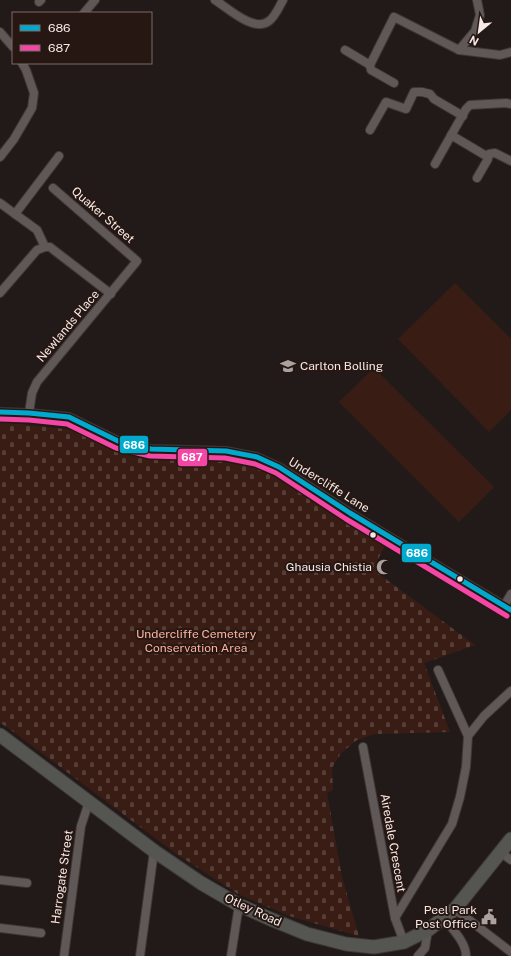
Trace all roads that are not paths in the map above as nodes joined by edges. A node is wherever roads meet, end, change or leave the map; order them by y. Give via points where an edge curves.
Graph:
1 (95, 0) edge
2 (215, 0) edge
3 (283, 0) edge
4 (477, 0) edge
5 (85, 12) edge
6 (0, 32) edge
7 (12, 46) edge
8 (345, 50) dead end
9 (458, 50) junction
10 (511, 52) edge
11 (23, 64) edge
12 (370, 65) junction
13 (394, 83) dead end
14 (511, 104) edge
15 (463, 116) junction
16 (370, 130) dead end
17 (451, 136) junction
18 (59, 156) dead end
19 (0, 157) edge
20 (488, 157) junction
21 (511, 161) edge
22 (435, 164) dead end
23 (478, 178) dead end
24 (53, 188) dead end
25 (0, 203) edge
26 (15, 214) junction
27 (45, 247) junction
28 (137, 260) joint
29 (0, 293) edge
30 (111, 294) junction
31 (0, 412) edge
32 (29, 413) junction
33 (511, 594) edge
34 (508, 608) edge
35 (438, 670) dead end
36 (511, 691) edge
37 (0, 735) edge
38 (468, 736) junction
39 (363, 747) dead end
40 (88, 802) junction
41 (511, 839) edge
42 (154, 851) junction
43 (500, 852) junction
44 (511, 860) edge
45 (0, 880) edge
46 (27, 883) dead end
47 (239, 905) junction
48 (455, 909) junction
49 (395, 918) junction
50 (444, 918) junction
51 (0, 928) edge
52 (428, 930) junction
53 (41, 933) dead end
54 (404, 942) junction
55 (511, 952) edge
56 (64, 956) edge
57 (140, 956) edge
58 (231, 956) edge
59 (418, 956) edge
60 (466, 956) edge

1 - 5 street
2 - 3 street via 238,16 258,24 270,21
4 - 9 street via 480,15 475,31
6 - 7 street
8 - 12 street
9 - 10 street via 500,55
9 - 12 street via 394,17
11 - 19 street via 34,93 32,108
12 - 13 street via 371,70
14 - 15 street via 470,105
15 - 16 street via 426,92 418,91 412,95 406,109 386,102
15 - 17 street
17 - 20 street
17 - 22 street
18 - 26 street
20 - 21 street via 495,153
20 - 23 street
24 - 28 street, Quaker Street
25 - 26 street
26 - 27 street via 37,230
27 - 29 street via 37,250
27 - 30 street via 50,247
28 - 30 street, Newlands Place
30 - 32 street, Newlands Place via 37,382 32,393
31 - 32 street, Undercliffe Lane
32 - 34 street, Undercliffe Lane via 69,417 118,441 151,449 226,451 257,457 279,467
33 - 34 street
35 - 38 street
36 - 38 street via 484,716
37 - 40 main road, Otley Road
38 - 49 street via 466,767 452,824
39 - 49 street, Airedale Crescent
40 - 42 main road, Otley Road
40 - 56 street, Harrogate Street via 81,826
41 - 43 main road, Otley Road
42 - 47 main road, Otley Road
42 - 57 street
43 - 44 street
43 - 48 main road, Otley Road
45 - 46 street
47 - 54 main road, Otley Road via 307,934 346,944 374,947
47 - 58 street
48 - 50 main road, Otley Road
48 - 55 street
49 - 54 street, Airedale Crescent
50 - 52 main road, Otley Road
50 - 60 street via 458,936 466,950
51 - 53 street
52 - 54 main road, Otley Road
52 - 59 street via 425,948

